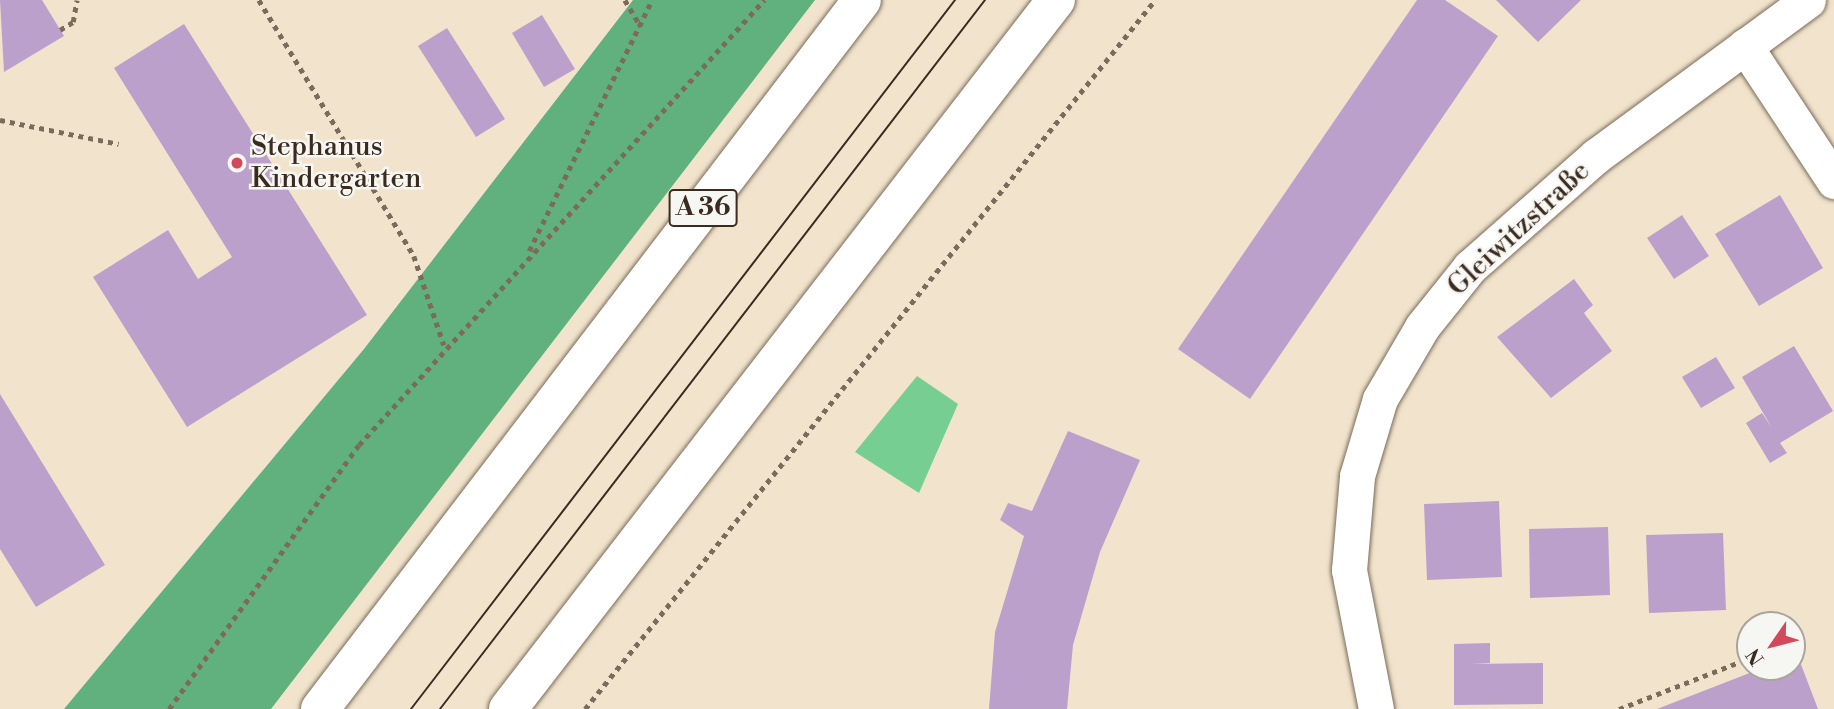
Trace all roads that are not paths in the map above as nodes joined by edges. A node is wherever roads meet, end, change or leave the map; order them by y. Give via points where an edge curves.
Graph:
1 (862, 0) edge
2 (1056, 0) edge
3 (1808, 0) edge
4 (1745, 46) junction
5 (1834, 181) edge
6 (320, 709) edge
7 (508, 709) edge
8 (1376, 709) edge

1 - 6 highway, A 36
2 - 7 highway
3 - 4 street, Gleiwitzstraße
4 - 5 street
4 - 8 street, Gleiwitzstraße via 1596,156 1470,267 1422,327 1380,399 1357,476 1349,570

